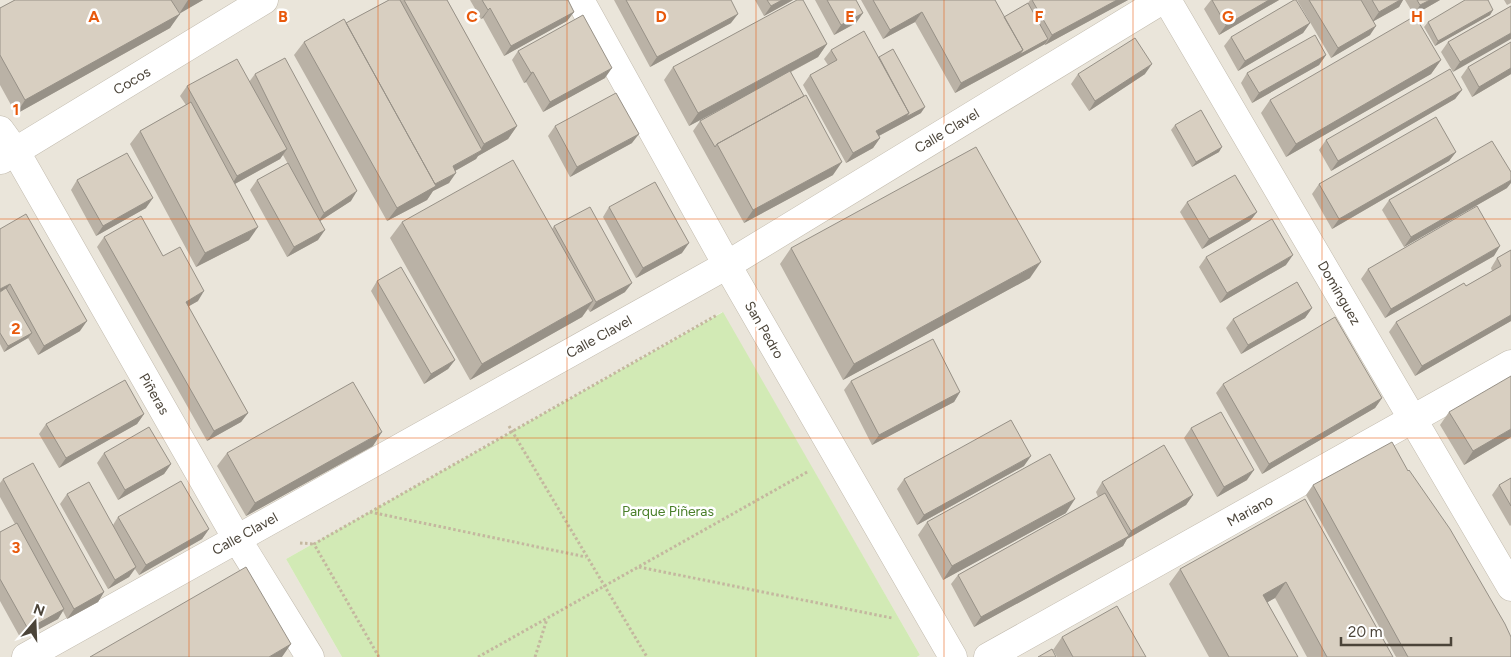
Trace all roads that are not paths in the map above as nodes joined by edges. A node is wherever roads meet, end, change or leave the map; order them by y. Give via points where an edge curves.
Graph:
1 (264, 0) edge
2 (580, 0) edge
3 (1162, 0) edge
4 (1167, 0) edge
5 (0, 130) edge
6 (8, 156) edge
7 (726, 265) junction
8 (1511, 364) edge
9 (1413, 419) junction
10 (237, 539) junction
11 (1511, 587) edge
12 (26, 657) edge
13 (310, 657) edge
14 (953, 657) edge
15 (988, 657) edge

1 - 6 street, Cocos
2 - 7 street, San Pedro
3 - 7 street, Calle Clavel
4 - 9 street, Domínguez
5 - 6 street, Piñeras
6 - 10 street, Piñeras
7 - 10 street, Calle Clavel
7 - 14 street, San Pedro
8 - 9 street, Mariano
9 - 11 street, Domínguez
9 - 15 street, Mariano
10 - 12 street, Calle Clavel
10 - 13 street, Piñeras

